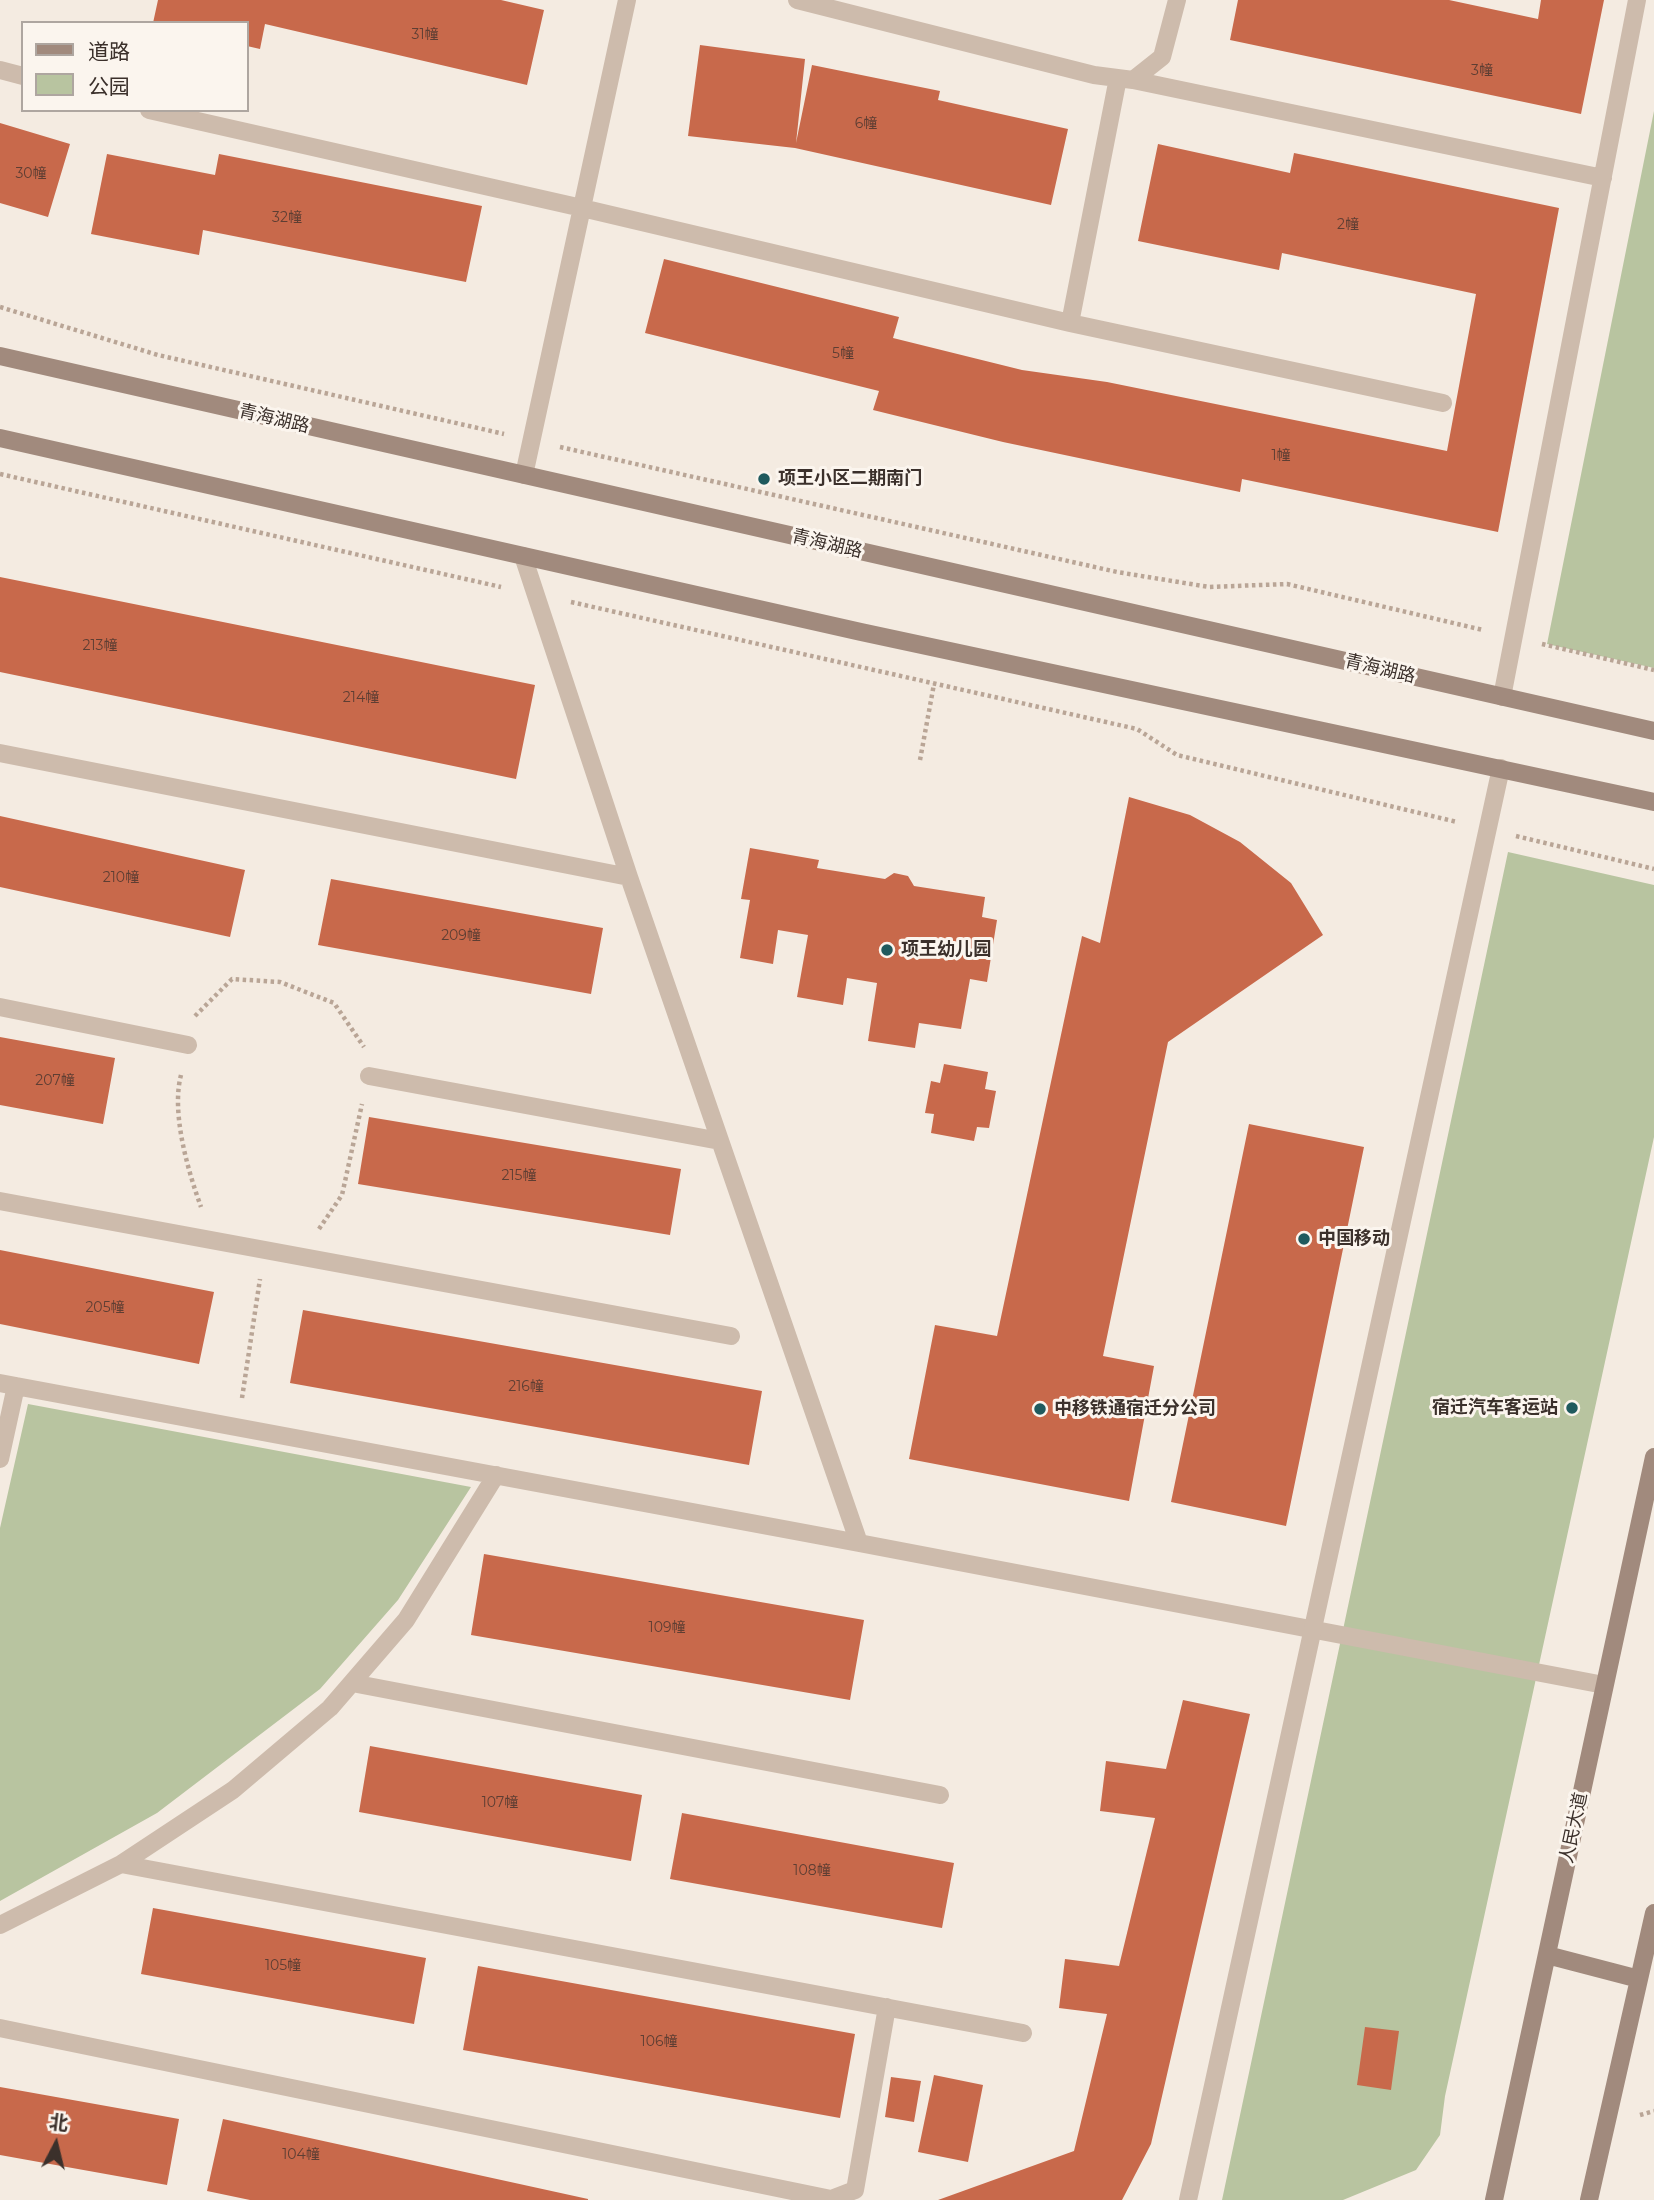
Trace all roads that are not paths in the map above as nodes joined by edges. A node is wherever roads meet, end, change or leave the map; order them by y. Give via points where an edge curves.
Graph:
1 (627, 0) edge
2 (797, 0) edge
3 (1177, 0) edge
4 (1637, 0) edge
5 (0, 70) edge
6 (21, 75) edge
7 (1125, 79) junction
8 (158, 112) edge
9 (1603, 178) junction
10 (582, 208) junction
11 (1070, 323) junction
12 (0, 356) edge
13 (1443, 403) dead end
14 (0, 438) edge
15 (524, 475) junction
16 (523, 556) junction
17 (1502, 697) junction
18 (1654, 732) edge
19 (0, 753) edge
20 (1501, 768) junction
21 (1654, 802) edge
22 (629, 877) junction
23 (0, 1007) edge
24 (188, 1045) road end
25 (369, 1076) road end
26 (720, 1141) junction
27 (0, 1201) edge
28 (731, 1336) dead end
29 (8, 1384) edge
30 (1654, 1457) edge
31 (0, 1459) edge
32 (496, 1475) junction
33 (859, 1543) junction
34 (1312, 1629) junction
35 (352, 1683) junction
36 (1604, 1685) junction
37 (940, 1795) dead end
38 (121, 1864) junction
39 (1654, 1913) edge
40 (0, 1925) edge
41 (1547, 1955) junction
42 (1639, 1979) junction
43 (887, 2007) junction
44 (0, 2028) edge
45 (1023, 2033) dead end
46 (830, 2200) edge
47 (1188, 2200) edge
48 (1494, 2200) edge
49 (1589, 2200) edge

1 - 10 street
2 - 7 street
3 - 7 street via 1162,57
4 - 9 street
5 - 6 street
7 - 9 street
7 - 11 street
8 - 10 street
9 - 17 street
10 - 11 street
10 - 15 street
11 - 13 street
12 - 15 main road, 青海湖路
14 - 16 main road
15 - 17 main road, 青海湖路
16 - 20 main road
16 - 22 street
17 - 18 main road, 青海湖路
19 - 22 street
20 - 21 main road
20 - 34 street
22 - 26 street
23 - 24 street
25 - 26 street
26 - 33 street
27 - 28 street
29 - 31 street
29 - 32 street
30 - 36 main road, 人民大道
32 - 33 street
32 - 35 street via 406,1620
33 - 34 street
34 - 36 street
34 - 47 street
35 - 37 street
35 - 38 street via 330,1708 233,1790
36 - 41 main road, 人民大道
38 - 40 street
38 - 43 street
39 - 42 main road
41 - 42 main road
41 - 48 main road, 人民大道
42 - 49 main road
43 - 45 street
43 - 46 street via 855,2190
44 - 46 street

